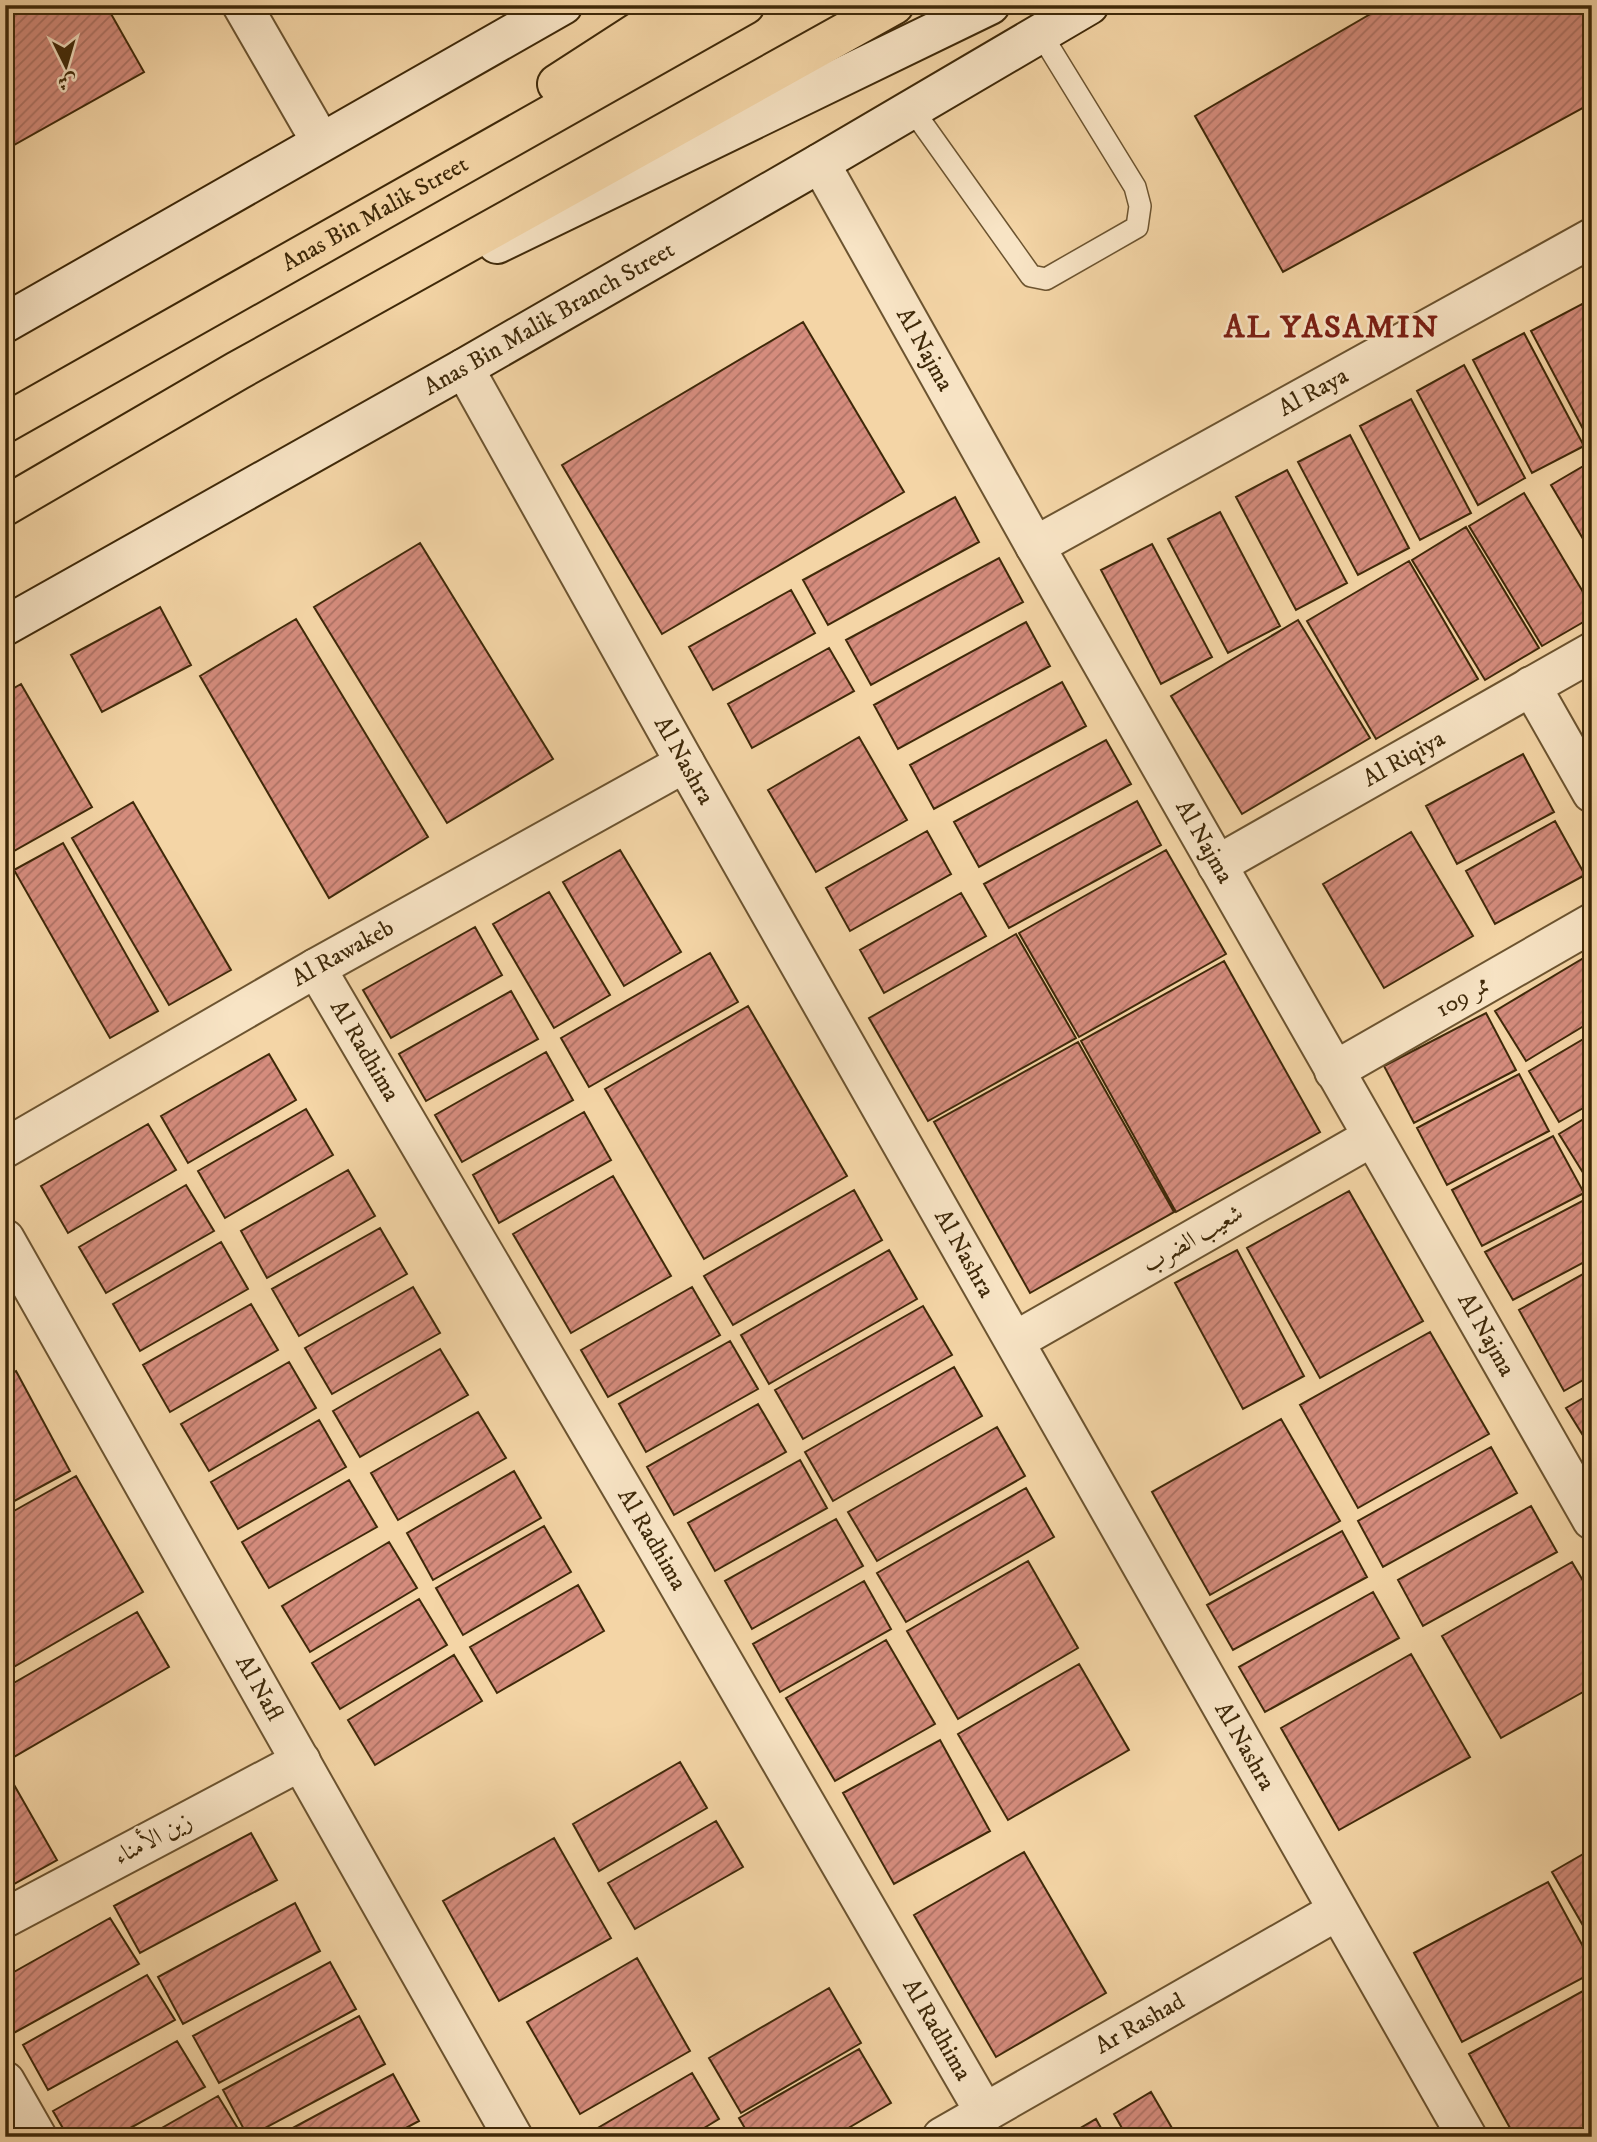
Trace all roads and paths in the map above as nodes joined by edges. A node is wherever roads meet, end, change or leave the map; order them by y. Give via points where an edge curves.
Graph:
1 (242, 5) edge
2 (563, 5) edge
3 (679, 5) edge
4 (745, 5) edge
5 (894, 5) edge
6 (990, 5) edge
7 (1089, 5) edge
8 (1041, 34) junction
9 (912, 109) junction
10 (321, 142) junction
11 (820, 163) junction
12 (1592, 238) edge
13 (226, 298) junction
14 (5, 323) edge
15 (464, 369) junction
16 (237, 371) junction
17 (5, 423) edge
18 (5, 506) edge
19 (1035, 547) junction
20 (5, 626) edge
21 (1592, 652) edge
22 (1531, 686) junction
23 (685, 763) junction
24 (1592, 793) edge
25 (1217, 865) junction
26 (1592, 923) edge
27 (316, 968) junction
28 (1335, 1071) junction
29 (1372, 1137) junction
30 (5, 1148) edge
31 (5, 1239) edge
32 (1014, 1341) junction
33 (1592, 1520) edge
34 (301, 1761) junction
35 (1337, 1911) junction
36 (5, 1918) edge
37 (5, 2081) edge
38 (985, 2113) junction
39 (37, 2137) edge
40 (513, 2137) edge
41 (942, 2137) edge
42 (1467, 2137) edge

1 - 10 street
2 - 10 street
3 - 13 main road
4 - 13 main road, Anas Bin Malik Street
5 - 16 main road
6 - 16 street
7 - 8 street, Anas Bin Malik Branch Street
8 - 9 street, Anas Bin Malik Branch Street
8 - 9 lane via 1135,187 1140,206 1137,227 1070,267 1046,279 1031,276
9 - 11 street, Anas Bin Malik Branch Street
10 - 14 street
11 - 15 street, Anas Bin Malik Branch Street
11 - 19 street, Al Najma
12 - 19 street, Al Raya
13 - 17 main road, Anas Bin Malik Street
15 - 20 street, Anas Bin Malik Branch Street
15 - 23 street, Al Nashra
16 - 18 main road
19 - 25 street, Al Najma
21 - 22 street, Al Riqiya
22 - 24 street
22 - 25 street, Al Riqiya
23 - 27 street, Al Rawakeb
23 - 32 street, Al Nashra
25 - 28 street, Al Najma
26 - 28 street, ممر 109
27 - 30 street, Al Rawakeb
27 - 38 street, Al Radhima
28 - 29 street, Al Najma
29 - 32 street, شعيب الضرب
29 - 33 street, Al Najma
31 - 34 street, Al Nafl
32 - 35 street, Al Nashra
34 - 36 street, زين الأمناء
34 - 40 street, Al Nafl
35 - 38 street, Ar Rashad
35 - 42 street, Al Nashra
37 - 39 street
38 - 41 street, Ar Rashad

